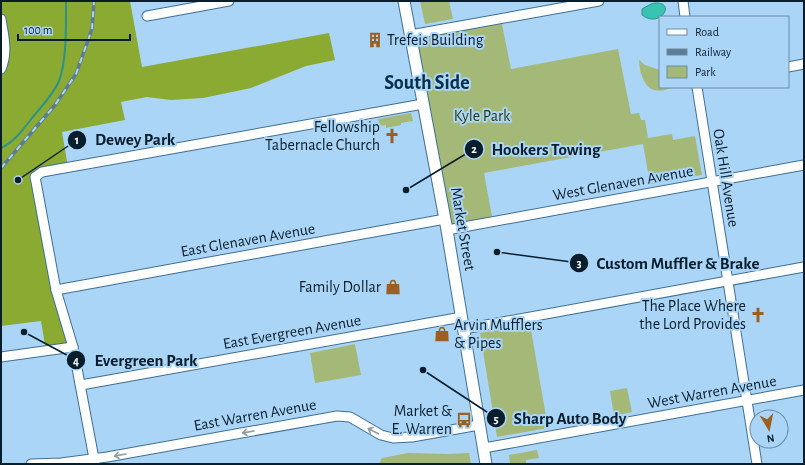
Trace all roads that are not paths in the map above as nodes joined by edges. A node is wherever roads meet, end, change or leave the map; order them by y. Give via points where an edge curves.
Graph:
1 (229, 1) edge
2 (404, 1) edge
3 (599, 1) edge
4 (683, 1) edge
5 (146, 16) dead end
6 (685, 16) edge
7 (1, 19) edge
8 (410, 35) junction
9 (804, 64) edge
10 (789, 67) edge
11 (1, 69) edge
12 (696, 88) edge
13 (423, 104) junction
14 (804, 166) edge
15 (712, 182) junction
16 (446, 225) junction
17 (804, 267) edge
18 (728, 281) junction
19 (56, 290) junction
20 (462, 317) junction
21 (464, 329) junction
22 (73, 347) junction
23 (1, 357) edge
24 (81, 385) junction
25 (804, 390) edge
26 (747, 401) junction
27 (479, 425) junction
28 (484, 448) junction
29 (94, 461) edge
30 (31, 464) edge
31 (486, 464) edge
32 (757, 464) edge

1 - 5 street
2 - 8 main road, Market Street
3 - 8 street
4 - 6 street
7 - 11 street via 6,51
8 - 13 main road, Market Street
9 - 10 street
12 - 15 street, Oak Hill Avenue
13 - 16 main road, Market Street
13 - 19 street via 42,172 35,178
14 - 15 street, West Glenaven Avenue
15 - 16 street, West Glenaven Avenue
15 - 18 street, Oak Hill Avenue
16 - 19 street, East Glenaven Avenue
16 - 20 main road, Market Street
17 - 18 street
18 - 21 street
18 - 26 street, Oak Hill Avenue
19 - 22 street
20 - 21 main road, Market Street
20 - 24 street, East Evergreen Avenue
21 - 27 main road, Market Street
22 - 23 street
22 - 24 street
24 - 29 street
25 - 26 street, West Warren Avenue
26 - 28 street, West Warren Avenue
26 - 32 street, Oak Hill Avenue
27 - 28 main road, Market Street
27 -> 29 street, East Warren Avenue via 393,438 381,435 350,417 337,416
28 - 31 main road, Market Street
29 - 30 street, East Warren Avenue

